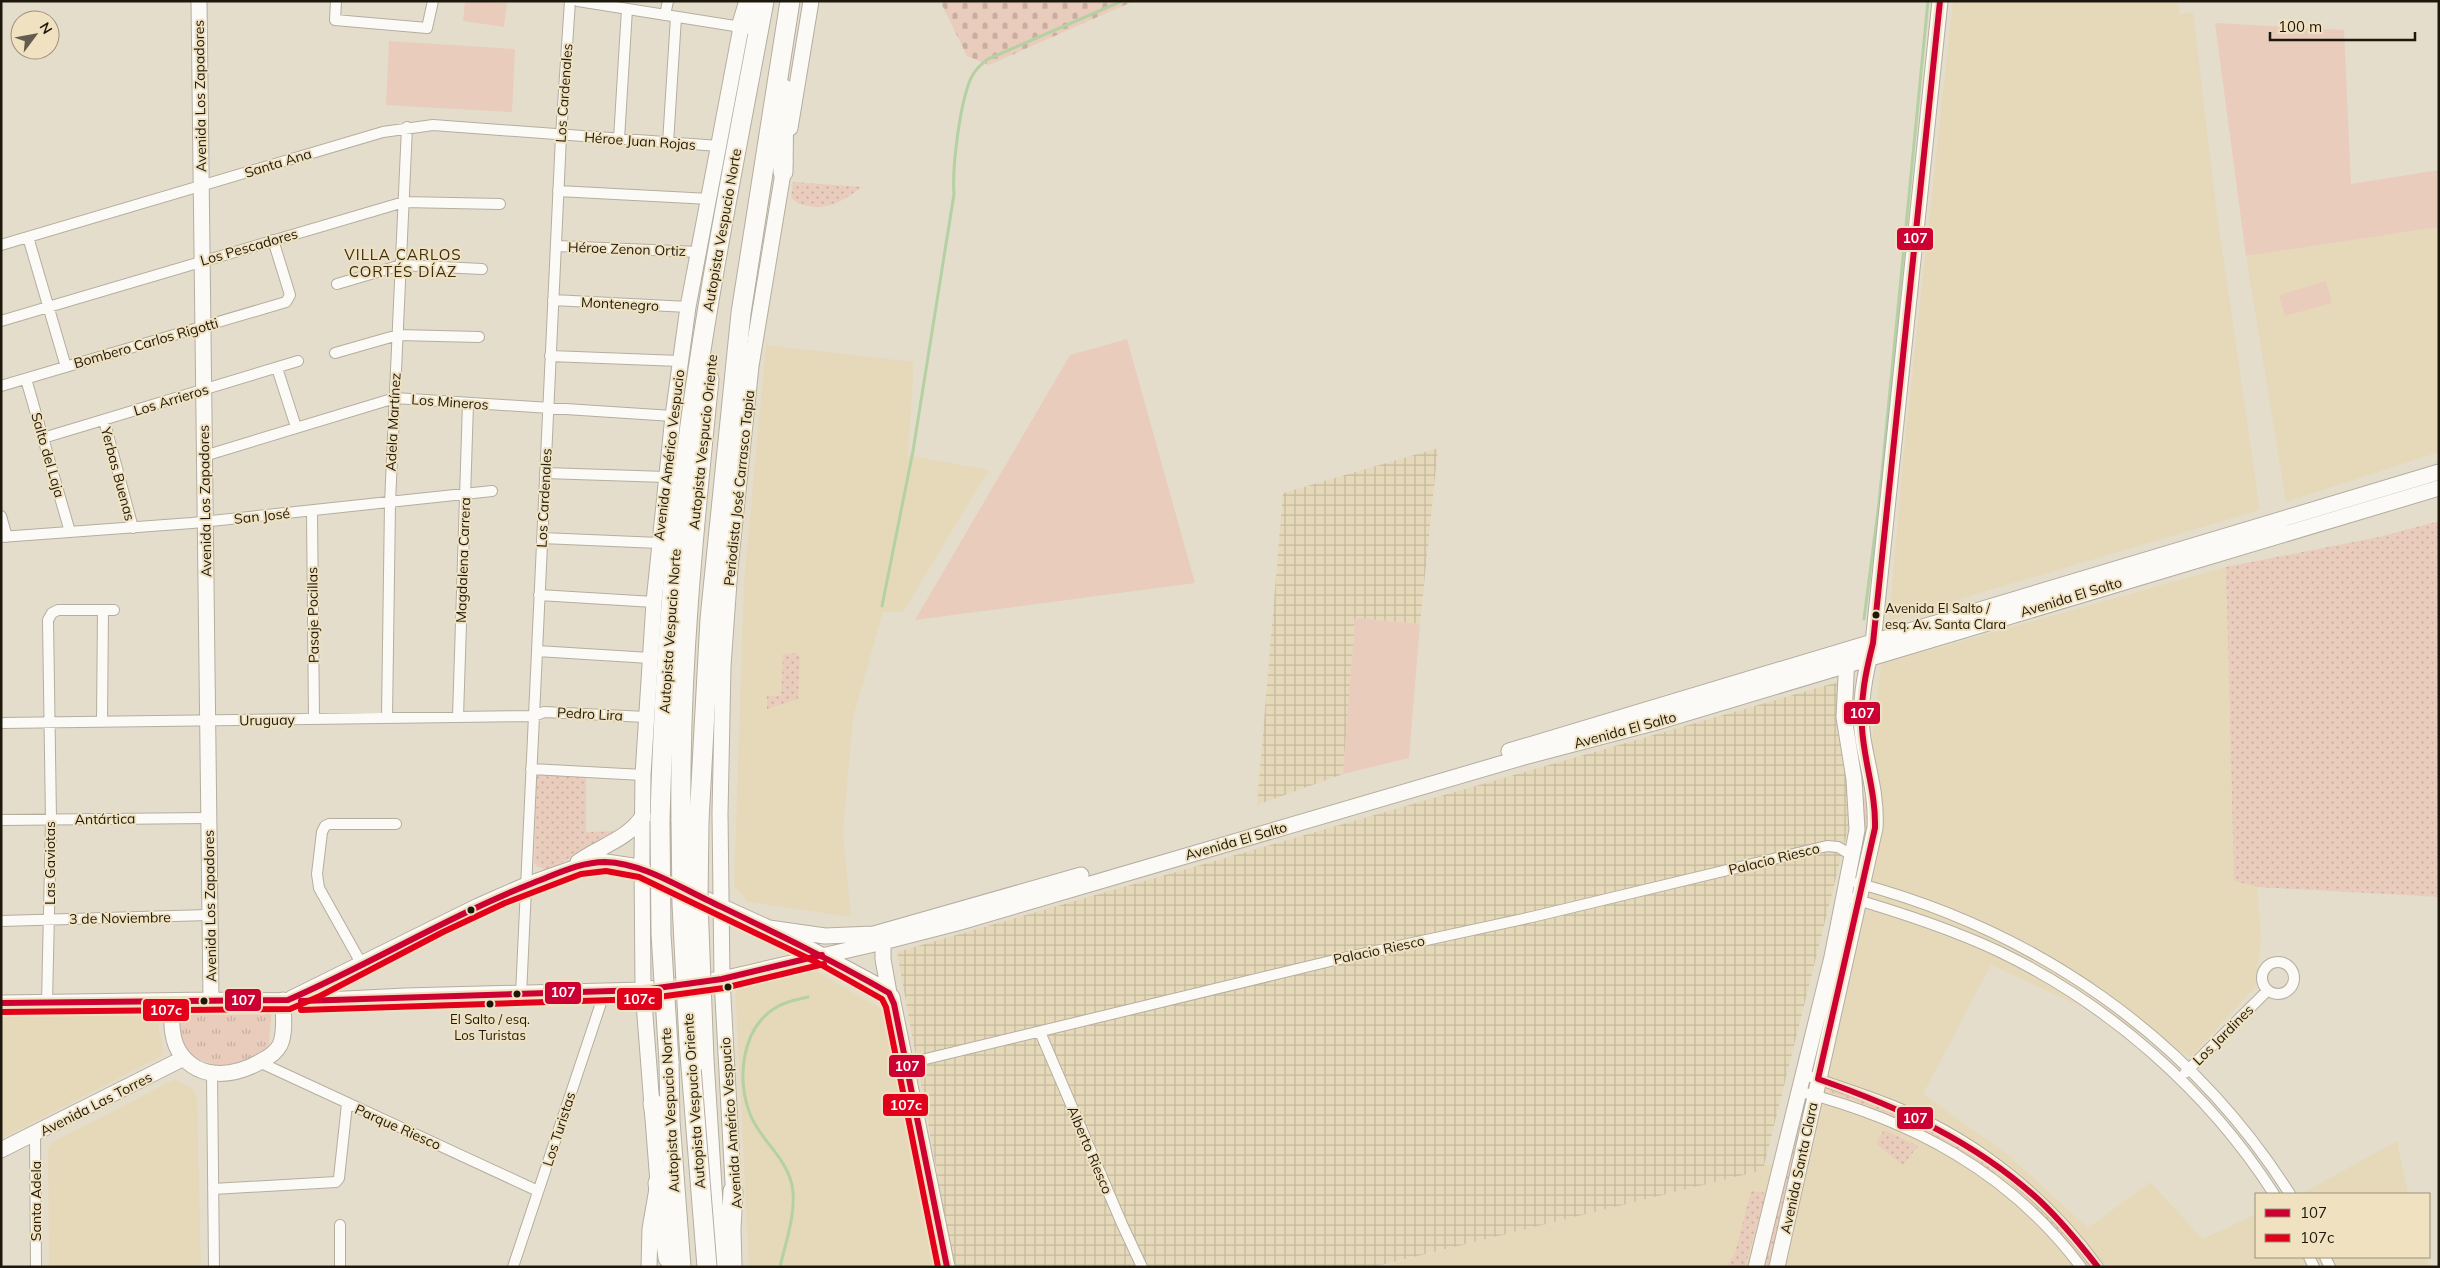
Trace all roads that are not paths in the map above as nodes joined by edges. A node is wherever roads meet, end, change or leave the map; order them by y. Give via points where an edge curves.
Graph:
1 (200, 1) edge
2 (336, 1) edge
3 (433, 1) edge
4 (570, 1) edge
5 (578, 1) edge
6 (668, 1) edge
7 (747, 1) edge
8 (764, 1) edge
9 (790, 1) edge
10 (811, 1) edge
11 (1940, 1) edge
12 (627, 9) junction
13 (670, 16) junction
14 (741, 27) junction
15 (785, 34) junction
16 (407, 127) junction
17 (561, 136) junction
18 (619, 139) junction
19 (668, 143) junction
20 (719, 146) junction
21 (783, 172) junction
22 (202, 187) junction
23 (558, 191) junction
24 (710, 199) junction
25 (404, 202) junction
26 (500, 204) dead end
27 (28, 237) junction
28 (273, 240) junction
29 (1, 245) edge
30 (556, 246) junction
31 (720, 246) junction
32 (699, 252) junction
33 (202, 261) junction
34 (401, 265) junction
35 (482, 269) dead end
36 (337, 284) dead end
37 (553, 300) junction
38 (49, 307) junction
39 (688, 307) junction
40 (1, 321) edge
41 (203, 326) junction
42 (398, 335) junction
43 (478, 337) dead end
44 (335, 353) dead end
45 (550, 356) junction
46 (298, 361) dead end
47 (680, 362) junction
48 (66, 367) junction
49 (277, 368) junction
50 (26, 379) junction
51 (1, 386) edge
52 (203, 390) junction
53 (394, 398) junction
54 (468, 403) junction
55 (548, 408) junction
56 (673, 416) junction
57 (104, 420) junction
58 (296, 427) junction
59 (43, 438) junction
60 (204, 456) junction
61 (545, 472) junction
62 (2439, 472) edge
63 (666, 478) junction
64 (2439, 488) edge
65 (492, 492) dead end
66 (466, 494) junction
67 (390, 503) junction
68 (312, 511) junction
69 (1, 516) edge
70 (205, 522) junction
71 (133, 528) junction
72 (70, 532) junction
73 (4, 537) edge
74 (542, 538) junction
75 (659, 543) junction
76 (539, 595) junction
77 (654, 602) junction
78 (103, 610) junction
79 (114, 610) dead end
80 (1873, 643) junction
81 (537, 651) junction
82 (650, 658) junction
83 (1847, 658) junction
84 (1869, 660) junction
85 (534, 716) junction
86 (458, 717) junction
87 (646, 717) junction
88 (387, 718) junction
89 (314, 719) junction
90 (207, 721) junction
91 (50, 722) junction
92 (102, 722) junction
93 (1, 723) edge
94 (531, 769) junction
95 (643, 776) junction
96 (720, 814) junction
97 (208, 818) junction
98 (652, 818) junction
99 (1, 820) edge
100 (51, 820) junction
101 (690, 820) junction
102 (396, 824) dead end
103 (1853, 856) junction
104 (571, 868) junction
105 (642, 869) junction
106 (1848, 880) junction
107 (674, 884) junction
108 (1863, 884) junction
109 (526, 885) junction
110 (643, 896) junction
111 (1844, 896) junction
112 (1859, 901) junction
113 (722, 907) junction
114 (209, 915) junction
115 (50, 919) junction
116 (1, 920) edge
117 (768, 928) junction
118 (2004, 937) junction
119 (883, 942) junction
120 (2018, 944) junction
121 (1998, 952) junction
122 (822, 955) junction
123 (2012, 958) junction
124 (361, 963) junction
125 (722, 979) junction
126 (643, 990) junction
127 (605, 991) junction
128 (2267, 991) dead end
129 (889, 993) junction
130 (521, 994) junction
131 (211, 1000) junction
132 (286, 1000) junction
133 (171, 1001) junction
134 (1, 1003) edge
135 (47, 1003) junction
136 (1040, 1032) junction
137 (726, 1045) junction
138 (647, 1047) junction
139 (184, 1058) junction
140 (259, 1062) junction
141 (905, 1064) junction
142 (2190, 1069) junction
143 (212, 1073) junction
144 (1802, 1074) junction
145 (1818, 1079) junction
146 (2179, 1079) junction
147 (1798, 1091) junction
148 (1815, 1095) junction
149 (653, 1103) junction
150 (347, 1104) junction
151 (35, 1135) junction
152 (3, 1151) edge
153 (2002, 1168) junction
154 (2014, 1178) junction
155 (1994, 1180) junction
156 (658, 1183) junction
157 (213, 1189) junction
158 (2006, 1190) junction
159 (538, 1191) junction
160 (733, 1191) junction
161 (2273, 1193) edge
162 (2289, 1193) edge
163 (340, 1225) dead end
164 (36, 1267) edge
165 (214, 1267) edge
166 (340, 1267) edge
167 (513, 1267) edge
168 (649, 1267) edge
169 (669, 1267) edge
170 (681, 1267) edge
171 (707, 1267) edge
172 (717, 1267) edge
173 (732, 1267) edge
174 (741, 1267) edge
175 (947, 1267) edge
176 (1142, 1267) edge
177 (1756, 1267) edge
178 (1777, 1267) edge
179 (2080, 1267) edge
180 (2098, 1267) edge

1 - 22 main road, Avenida Los Zapadores
2 - 3 street via 336,20 427,28
4 - 17 street, Los Cardenales
5 - 12 street
6 - 13 street
7 - 14 highway
8 - 31 highway, Autopista Vespucio Norte
9 - 15 highway, Autopista Vespucio Norte
10 - 21 main road, Periodista José Carrasco Tapia
11 - 80 main road, Avenida Santa Clara
12 - 13 street
12 - 18 street
13 - 14 street
13 - 19 street
14 - 20 main road, Avenida Américo Vespucio
15 - 21 highway
15 - 101 highway, Autopista Vespucio Norte via 741,313
16 - 17 street, Santa Ana via 433,125
16 - 22 street, Santa Ana via 373,134
16 - 25 street, Adela Martínez
17 - 18 street, Héroe Juan Rojas
17 - 23 street, Los Cardenales
18 - 19 street, Héroe Juan Rojas
19 - 20 street, Héroe Juan Rojas
20 - 24 main road, Avenida Américo Vespucio
21 - 96 main road, Periodista José Carrasco Tapia via 751,366 730,568 722,674
22 - 27 street, Santa Ana
22 - 33 main road, Avenida Los Zapadores
23 - 24 street
23 - 30 street, Los Cardenales
24 - 32 main road, Avenida Américo Vespucio
25 - 26 street, Los Pescadores
25 - 28 street, Los Pescadores
25 - 34 street, Adela Martínez
27 - 29 street, Santa Ana
27 - 38 street
28 - 33 street, Los Pescadores
28 - 41 street, Bombero Carlos Rigotti via 289,299
30 - 32 street, Héroe Zenon Ortiz
30 - 37 street, Los Cardenales
31 - 98 highway, Autopista Vespucio Norte via 679,516
31 - 101 highway, Autopista Vespucio Oriente via 685,640 680,751
32 - 39 main road, Avenida Américo Vespucio
33 - 38 street, Los Pescadores
33 - 41 main road, Avenida Los Zapadores
34 - 35 street
34 - 36 street
34 - 42 street, Adela Martínez
37 - 39 street, Montenegro
37 - 45 street, Los Cardenales
38 - 40 street, Los Pescadores
38 - 48 street
39 - 47 main road, Avenida Américo Vespucio
41 - 48 street, Bombero Carlos Rigotti
41 - 52 main road, Avenida Los Zapadores
42 - 43 street
42 - 44 street
42 - 53 street, Adela Martínez
45 - 47 street
45 - 55 street, Los Cardenales
46 - 49 street, Los Arrieros
47 - 56 main road, Avenida Américo Vespucio
48 - 50 street, Bombero Carlos Rigotti
49 - 52 street, Los Arrieros
49 - 58 street
50 - 51 street, Bombero Carlos Rigotti
50 - 59 street, Salto del Laja
52 - 57 street, Los Arrieros
52 - 60 main road, Avenida Los Zapadores
53 - 54 street, Los Mineros
53 - 58 street, Los Mineros
53 - 67 street, Adela Martínez
54 - 55 street, Los Mineros
54 - 66 street, Magdalena Carrera
55 - 56 street, Los Mineros
55 - 61 street, Los Cardenales
56 - 63 main road, Avenida Américo Vespucio
57 - 59 street, Los Arrieros
57 - 71 street, Yerbas Buenas
58 - 60 street, Los Mineros
59 - 72 street, Salto del Laja
60 - 70 main road, Avenida Los Zapadores
61 - 63 street
61 - 74 street, Los Cardenales
62 - 80 main road, Avenida El Salto
63 - 75 main road, Avenida Américo Vespucio
64 - 84 main road, Avenida El Salto
65 - 66 street, San José
66 - 67 street, San José
66 - 86 street, Magdalena Carrera
67 - 68 street, San José
67 - 88 street, Adela Martínez
68 - 70 street, San José
68 - 89 street, Pasaje Pocillas
69 - 73 street
70 - 71 street, San José
70 - 90 main road, Avenida Los Zapadores
71 - 72 street, San José
72 - 73 street, San José
74 - 75 street
74 - 76 street, Los Cardenales
75 - 77 main road, Avenida Américo Vespucio
76 - 77 street
76 - 81 street, Los Cardenales
77 - 82 main road, Avenida Américo Vespucio
78 - 79 street
78 - 91 street, Las Gaviotas via 58,610 49,616
78 - 92 street
80 - 83 main road, Avenida El Salto
80 - 84 main road, Avenida Santa Clara
81 - 82 street
81 - 85 street, Los Cardenales
82 - 87 main road, Avenida Américo Vespucio
83 - 84 main road, Avenida El Salto
83 - 103 main road, Avenida Santa Clara via 1845,728 1857,809
83 - 117 main road, Avenida El Salto via 890,930 861,936 825,936
83 - 119 main road, Avenida El Salto via 1657,722 1524,757
84 - 108 main road, Avenida Santa Clara via 1862,700 1862,728 1876,817
85 - 86 street, Uruguay
85 - 87 street, Pedro Lira via 544,712
85 - 94 street, Los Cardenales
86 - 88 street, Uruguay
87 - 95 main road, Avenida Américo Vespucio
88 - 89 street, Uruguay
89 - 90 street, Uruguay
90 - 92 street, Uruguay
90 - 97 main road, Avenida Los Zapadores
91 - 92 street, Uruguay
91 - 93 street, Uruguay
91 - 100 street, Las Gaviotas
94 - 95 street
94 - 109 street, Los Cardenales
95 - 98 main road, Avenida Américo Vespucio
96 - 98 main road via 709,835 694,844 682,846 665,843 655,836 648,827
96 - 113 main road, Periodista José Carrasco Tapia
97 - 100 street, Antártica
97 - 114 main road, Avenida Los Zapadores
98 - 104 main road
98 - 105 main road, Avenida Américo Vespucio
98 - 170 highway, Autopista Vespucio Norte, bridge
99 - 100 street, Antártica
100 - 115 street, Las Gaviotas
101 - 171 highway, Autopista Vespucio Oriente, bridge via 682,904
101 - 172 highway, Autopista Vespucio Norte, bridge via 698,902
102 - 124 street via 329,824 322,832 317,874 319,888
103 - 106 main road, Avenida Santa Clara
103 - 136 street, Palacio Riesco via 1838,847 1827,846
104 - 105 main road, Avenida El Salto via 606,862
104 - 109 main road
105 - 107 main road, Avenida El Salto
105 - 110 main road, Avenida Américo Vespucio
106 - 108 street
106 - 111 main road, Avenida Santa Clara
107 - 110 main road via 652,884
107 - 113 main road, Avenida El Salto
108 - 112 main road, Avenida Santa Clara
108 - 118 street via 1935,907
109 - 124 main road
109 - 130 street, Los Cardenales
110 - 126 main road, Avenida Américo Vespucio
111 - 112 street
111 - 144 main road, Avenida Santa Clara
112 - 121 street via 1940,928
112 - 145 main road, Avenida Santa Clara
113 - 117 main road, Avenida El Salto
113 - 125 main road, Periodista José Carrasco Tapia
114 - 115 street, 3 de Noviembre
114 - 131 main road, Avenida Los Zapadores
115 - 116 street, 3 de Noviembre
115 - 135 street, Las Gaviotas
117 - 122 main road
118 - 120 street
118 - 121 street via 2006,945
119 - 122 main road, Avenida El Salto
119 - 129 main road
120 - 123 street via 2012,950
120 - 142 street via 2106,999
121 - 123 street
122 - 125 main road, Avenida El Salto
122 - 129 main road
123 - 146 street via 2096,1009
124 - 132 main road via 316,988
125 - 126 main road, Avenida El Salto
125 - 137 main road, Avenida Américo Vespucio
126 - 127 main road, Avenida El Salto
126 - 138 main road, Avenida Américo Vespucio
127 - 130 main road, Avenida El Salto
127 - 159 street, Los Turistas
128 - 142 street, Los Jardines
129 - 141 main road
130 - 132 main road, Avenida El Salto via 307,1002
131 - 132 main road, Avenida El Salto
131 - 133 main road, Avenida El Salto
132 - 140 main road via 281,1043
133 - 135 main road, Avenida El Salto
133 - 139 main road via 174,1037
134 - 135 main road, Avenida El Salto
136 - 141 street, Palacio Riesco
136 - 176 street, Alberto Riesco
137 - 138 main road via 708,1030 686,1026 664,1032
137 - 160 main road, Avenida Américo Vespucio
138 - 149 main road, Avenida Américo Vespucio
139 - 143 main road via 193,1067
139 - 151 main road, Avenida Las Torres
140 - 143 main road via 241,1071
140 - 150 street, Parque Riesco
141 - 175 main road
142 - 146 street, Los Jardines
142 - 162 street via 2243,1128
143 - 157 street
144 - 145 street
144 - 147 main road, Avenida Santa Clara
145 - 148 main road, Avenida Santa Clara
145 - 153 street via 1918,1117
146 - 161 street via 2228,1131
147 - 148 street
147 - 177 main road, Avenida Santa Clara
148 - 155 street via 1876,1114 1912,1130
148 - 178 main road, Avenida Santa Clara
149 - 156 main road, Avenida Américo Vespucio
149 - 170 highway
150 - 157 street via 336,1182
150 - 159 street, Parque Riesco
151 - 152 main road, Avenida Las Torres
151 - 164 street, Santa Adela
153 - 154 street
153 - 155 street
154 - 158 street
154 - 180 street via 2068,1230
155 - 158 street
156 - 168 main road, Avenida Américo Vespucio via 650,1229
156 - 169 highway
157 - 165 street
158 - 179 street via 2053,1234
159 - 167 street, Los Turistas
160 - 173 highway
160 - 174 main road, Avenida Américo Vespucio
163 - 166 street

